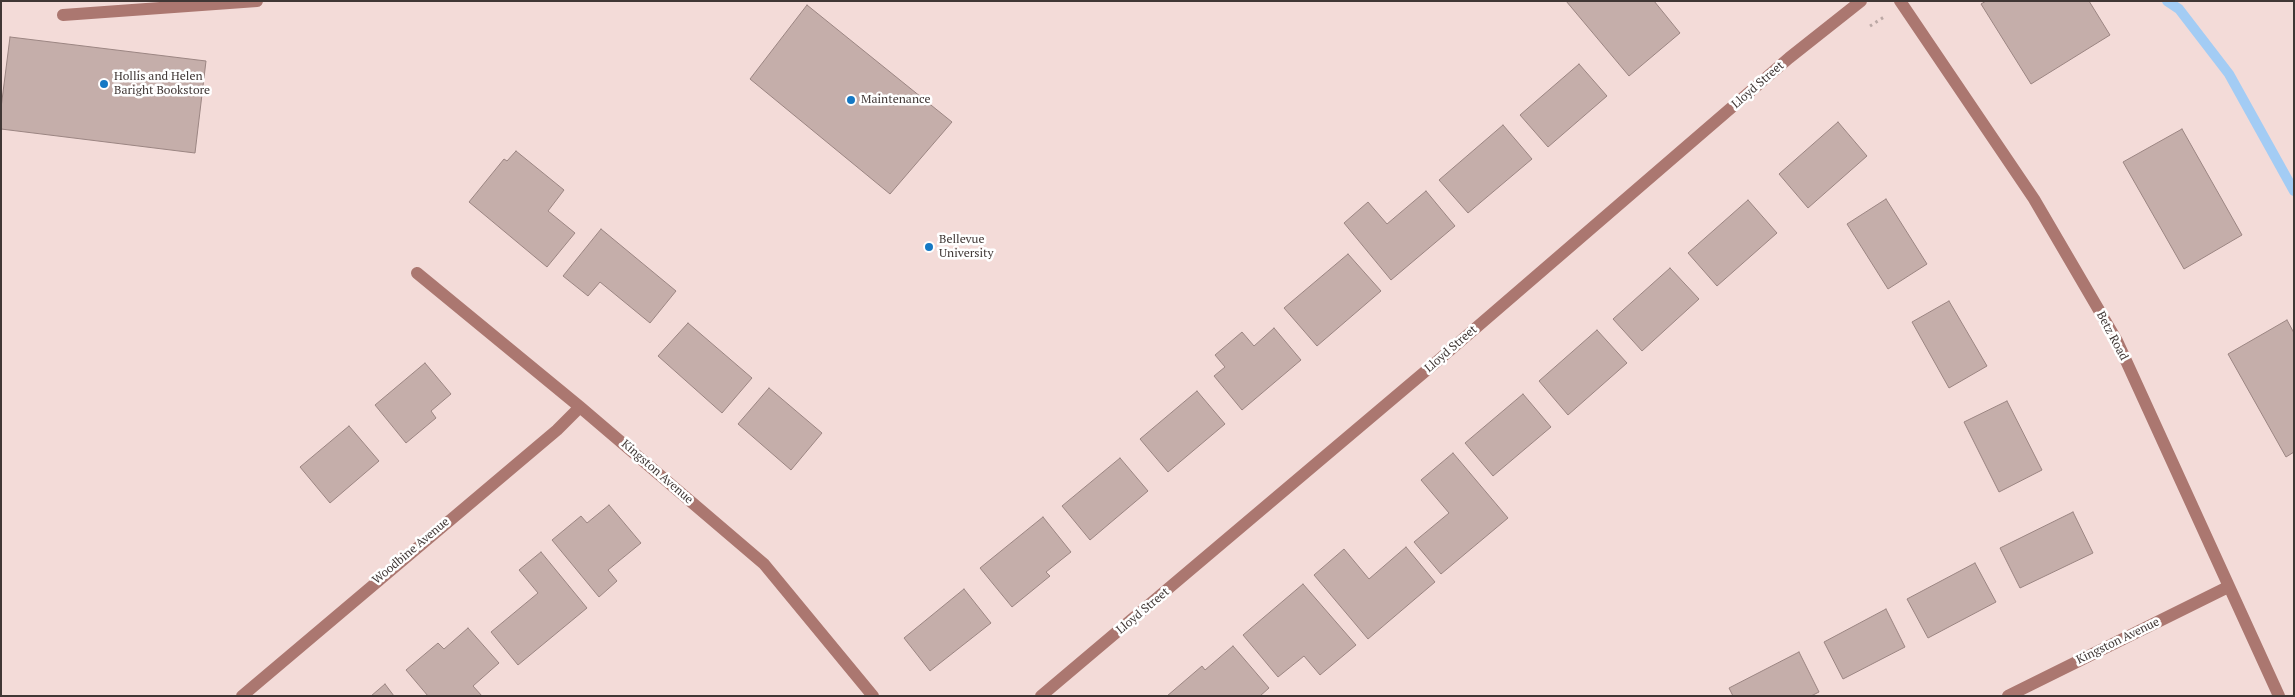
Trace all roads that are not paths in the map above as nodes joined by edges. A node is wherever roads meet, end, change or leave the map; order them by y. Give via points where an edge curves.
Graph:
1 (257, 1) edge
2 (1861, 1) edge
3 (1900, 1) edge
4 (63, 16) dead end
5 (417, 273) dead end
6 (580, 407) junction
7 (2228, 587) junction
8 (242, 696) edge
9 (873, 696) edge
10 (1041, 696) edge
11 (2008, 696) edge
12 (2279, 696) edge

1 - 4 street
2 - 10 street, Lloyd Street via 1789,58
3 - 7 street, Betz Road via 2034,200 2117,341
5 - 6 street, Kingston Avenue
6 - 8 street, Woodbine Avenue via 557,430
6 - 9 street, Kingston Avenue via 764,564
7 - 11 street, Kingston Avenue
7 - 12 street, Betz Road

